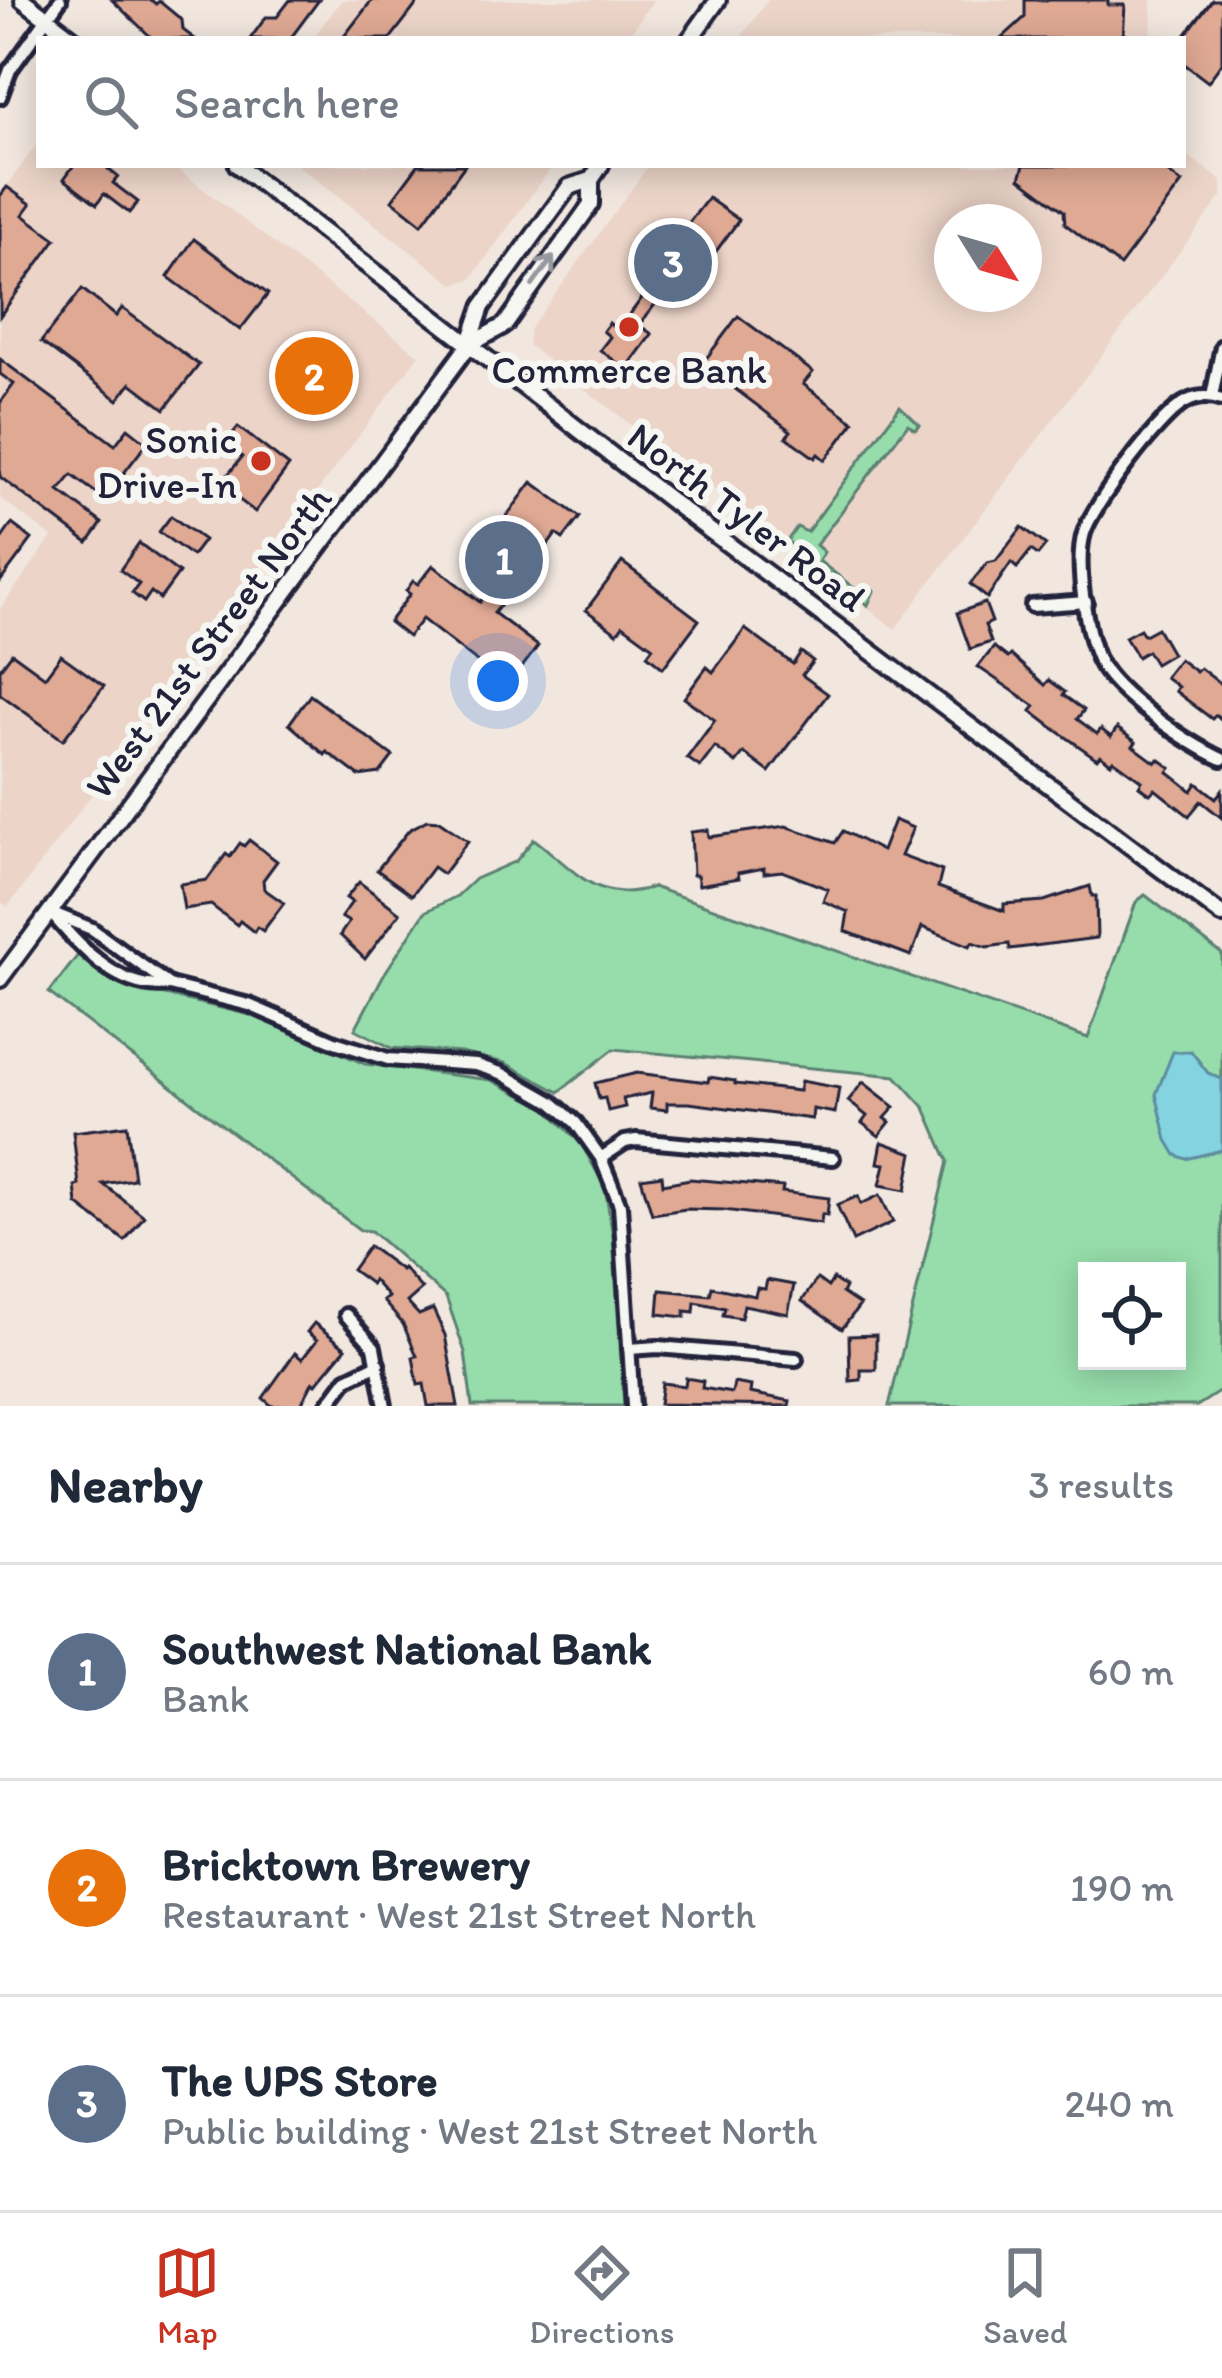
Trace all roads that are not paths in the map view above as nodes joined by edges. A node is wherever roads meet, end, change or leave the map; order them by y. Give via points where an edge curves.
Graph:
1 (23, 0) edge
2 (60, 0) edge
3 (718, 0) edge
4 (47, 18) junction
5 (70, 36) edge
6 (692, 36) edge
7 (0, 97) edge
8 (241, 168) edge
9 (599, 168) edge
10 (591, 180) junction
11 (469, 345) junction
12 (1222, 346) edge
13 (1217, 398) edge
14 (1086, 602) junction
15 (1031, 606) dead end
16 (1222, 759) edge
17 (50, 912) junction
18 (1222, 914) edge
19 (0, 979) edge
20 (169, 985) junction
21 (602, 1158) junction
22 (832, 1158) dead end
23 (346, 1315) dead end
24 (629, 1349) junction
25 (796, 1359) dead end
26 (378, 1364) junction
27 (327, 1406) edge
28 (386, 1406) edge
29 (633, 1406) edge

1 - 4 main road
2 - 4 street
3 - 6 main road
4 - 5 main road
4 - 7 street
8 - 11 main road, North Tyler Road
9 - 10 main road, West 21st Street North
10 - 11 main road, West 21st Street North via 569,187 482,307
11 -> 10 main road, West 21st Street North via 505,325 592,204
11 - 17 main road, West 21st Street North
11 - 18 main road, North Tyler Road
12 - 13 street
13 - 14 street via 1189,400 1170,412 1092,515 1082,540
14 - 15 street
14 - 16 street via 1108,674
17 - 19 main road, West 21st Street North
17 - 20 street via 92,928
17 - 20 street via 111,970 149,988
20 - 21 street via 249,1005 388,1059 501,1072 552,1102
21 - 22 street via 636,1140
21 - 24 street via 620,1205
23 - 26 street via 374,1346
24 - 25 street
24 - 29 street
26 - 27 street via 347,1379
26 - 28 street

